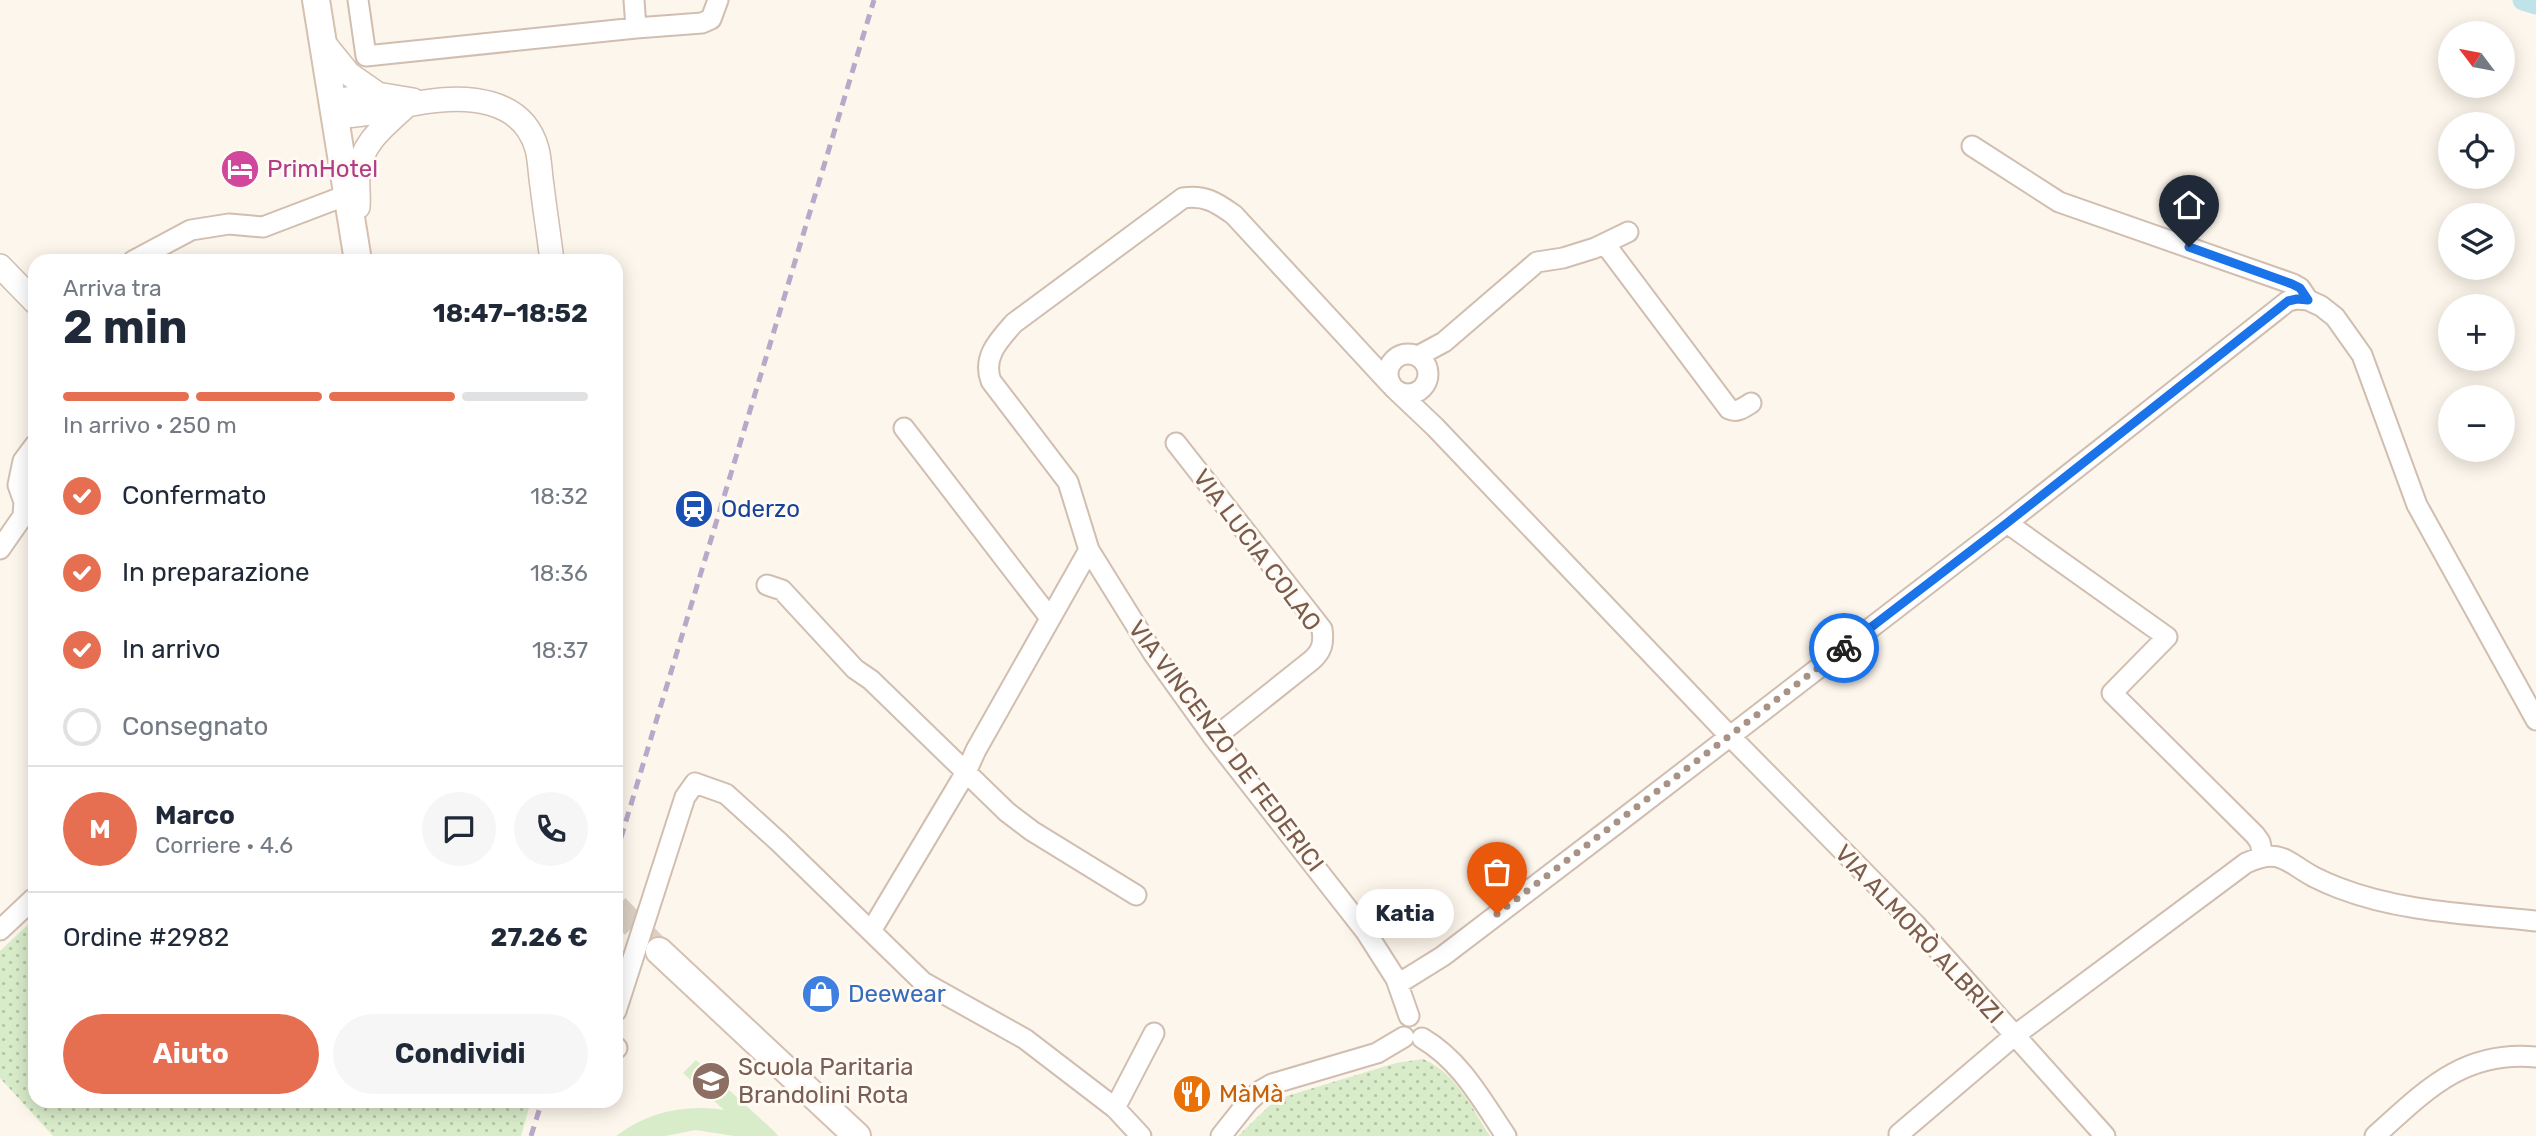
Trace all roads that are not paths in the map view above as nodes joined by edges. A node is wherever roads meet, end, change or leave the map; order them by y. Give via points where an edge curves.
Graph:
1 (316, 0) edge
2 (358, 0) edge
3 (634, 0) edge
4 (718, 0) edge
5 (636, 28) junction
6 (323, 42) junction
7 (379, 94) junction
8 (416, 104) junction
9 (333, 109) junction
10 (1972, 146) dead end
11 (347, 195) junction
12 (1628, 232) dead end
13 (1605, 244) junction
14 (356, 249) edge
15 (146, 254) edge
16 (551, 254) edge
17 (0, 266) edge
18 (28, 295) edge
19 (2308, 300) junction
20 (1361, 351) junction
21 (1393, 360) junction
22 (1424, 371) junction
23 (1394, 387) junction
24 (1751, 403) dead end
25 (1436, 427) junction
26 (904, 428) dead end
27 (1176, 443) dead end
28 (28, 454) edge
29 (2007, 523) junction
30 (0, 549) edge
31 (1089, 550) junction
32 (767, 585) dead end
33 (1050, 618) junction
34 (2536, 720) edge
35 (1729, 736) junction
36 (1214, 738) junction
37 (966, 772) junction
38 (2263, 857) junction
39 (1136, 895) dead end
40 (28, 903) edge
41 (2536, 921) edge
42 (0, 930) edge
43 (871, 931) junction
44 (659, 951) tunnel mouth
45 (1398, 984) junction
46 (623, 989) edge
47 (1154, 1033) dead end
48 (2014, 1036) junction
49 (1413, 1037) junction
50 (2536, 1057) edge
51 (1115, 1108) junction
52 (1899, 1134) dead end
53 (857, 1136) edge
54 (1141, 1136) edge
55 (1221, 1136) edge
56 (1506, 1136) edge
57 (2105, 1136) edge
58 (2375, 1136) edge

1 - 6 main road
2 - 5 street via 366,56
3 - 5 street
4 - 5 street via 711,19 702,23
6 - 7 street via 349,74
6 - 9 main road
7 - 8 street
7 - 9 street via 355,96
8 - 9 street via 357,117
8 - 14 street via 374,136 361,158
8 - 16 street via 466,98 487,101 526,128 537,148
9 - 11 main road
10 - 19 street via 2059,202 2292,284
11 - 14 main road
11 - 15 street via 263,227 229,224 191,230
12 - 13 street
13 - 22 street via 1537,262 1444,342
13 - 24 street via 1729,409 1734,412
17 - 18 street
19 - 29 street via 2288,301
19 - 34 street via 2335,317 2362,355 2417,505
20 - 21 street via 1374,359
20 - 23 street, VIA VINCENZO DE FEDERICI
20 - 31 street, VIA VINCENZO DE FEDERICI via 1234,215 1209,198 1182,198 1014,323 989,359 991,381 1068,482
21 - 22 street via 1405,354
21 - 23 street via 1388,372
22 - 23 street via 1415,393 1401,393
22 - 25 street via 1427,412
23 - 25 street, VIA VINCENZO DE FEDERICI
25 - 35 street, VIA ALMORÒ ALBRIZI
26 - 33 street
27 - 36 street, VIA LUCIA COLAO via 1322,629 1321,651
28 - 30 street via 18,485 23,516
29 - 35 street
29 - 38 street via 2167,638 2112,693 2255,835
31 - 33 street
31 - 36 street, VIA VINCENZO DE FEDERICI via 1153,653
32 - 37 street via 782,590 855,669
33 - 37 street
35 - 45 street via 1450,950
35 - 48 street, VIA ALMORÒ ALBRIZI via 1916,925
36 - 45 street, VIA VINCENZO DE FEDERICI via 1366,932
37 - 39 street via 1032,831
37 - 43 street
38 - 41 street via 2290,860 2313,877 2397,906
38 - 48 street via 2246,863
40 - 42 street
43 - 46 street via 726,794 695,783 685,797
43 - 51 street via 923,982 1025,1040
44 - 53 main road
45 - 49 street, VIA VINCENZO DE FEDERICI via 1409,1016 1425,1021 1426,1030
47 - 51 street
48 - 52 street
48 - 57 street, VIA ALMORÒ ALBRIZI
49 - 55 street via 1377,1053 1272,1084 1260,1091
49 - 56 street via 1443,1051 1464,1073
50 - 58 street via 2513,1055 2460,1068 2429,1087
51 - 54 street

